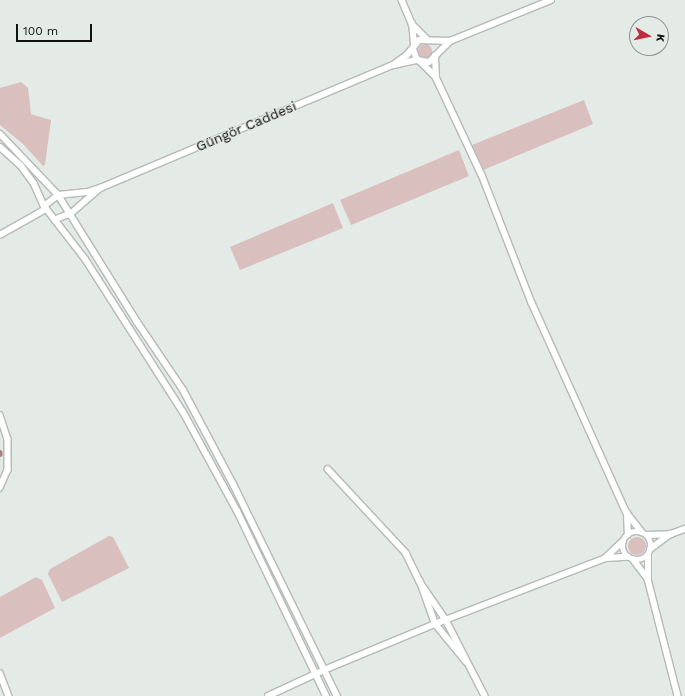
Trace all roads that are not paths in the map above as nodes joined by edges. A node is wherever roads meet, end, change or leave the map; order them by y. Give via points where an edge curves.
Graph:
1 (402, 0) edge
2 (552, 0) edge
3 (412, 24) junction
4 (426, 38) junction
5 (450, 41) junction
6 (433, 42) junction
7 (413, 47) junction
8 (436, 54) junction
9 (419, 61) junction
10 (393, 65) junction
11 (436, 77) junction
12 (0, 134) edge
13 (0, 147) edge
14 (100, 188) junction
15 (58, 195) junction
16 (45, 207) junction
17 (71, 213) junction
18 (54, 220) junction
19 (0, 235) edge
20 (0, 415) edge
21 (328, 470) dead end
22 (0, 488) edge
23 (626, 513) junction
24 (685, 529) edge
25 (644, 534) junction
26 (671, 534) junction
27 (628, 535) junction
28 (623, 542) junction
29 (651, 549) junction
30 (648, 556) junction
31 (606, 558) junction
32 (630, 558) junction
33 (648, 579) junction
34 (420, 582) junction
35 (446, 620) junction
36 (435, 624) junction
37 (466, 662) junction
38 (324, 670) junction
39 (0, 673) edge
40 (316, 675) junction
41 (9, 696) edge
42 (268, 696) edge
43 (326, 696) edge
44 (337, 696) edge
45 (485, 696) edge
46 (678, 696) edge

1 - 3 street
2 - 5 main road
3 - 4 street
3 - 7 street
4 - 6 main road
4 - 7 main road via 419,40
5 - 6 main road
5 - 8 main road
6 - 8 main road
7 - 9 main road
7 - 10 main road
8 - 9 main road via 429,62
8 - 11 street
9 - 10 main road
9 - 11 street
10 - 14 main road, Güngör Caddesi
11 - 23 street via 482,175 532,303
12 - 15 main road
13 - 16 main road via 21,166 34,184
14 - 15 main road
14 - 17 main road
15 - 16 main road
15 - 17 main road
16 - 18 main road
16 - 19 street
17 - 18 main road
17 - 38 main road via 182,390 237,493
18 - 40 main road via 85,259 183,412 237,511
20 - 22 street via 8,439 8,470
21 - 34 street via 406,553
23 - 25 street
23 - 27 street
24 - 26 street
25 - 26 street
25 - 27 street via 635,532
25 - 29 street via 651,541
26 - 29 street
27 - 28 street
28 - 31 street
28 - 32 street via 623,550
29 - 30 street
30 - 32 street via 642,560
30 - 33 street
31 - 32 street
31 - 35 street
32 - 33 street
33 - 46 street
34 - 35 street
34 - 36 street
35 - 36 street
35 - 37 street
36 - 37 street
36 - 38 street
37 - 45 street
38 - 40 street
38 - 44 main road
39 - 41 street
40 - 42 street
40 - 43 main road

